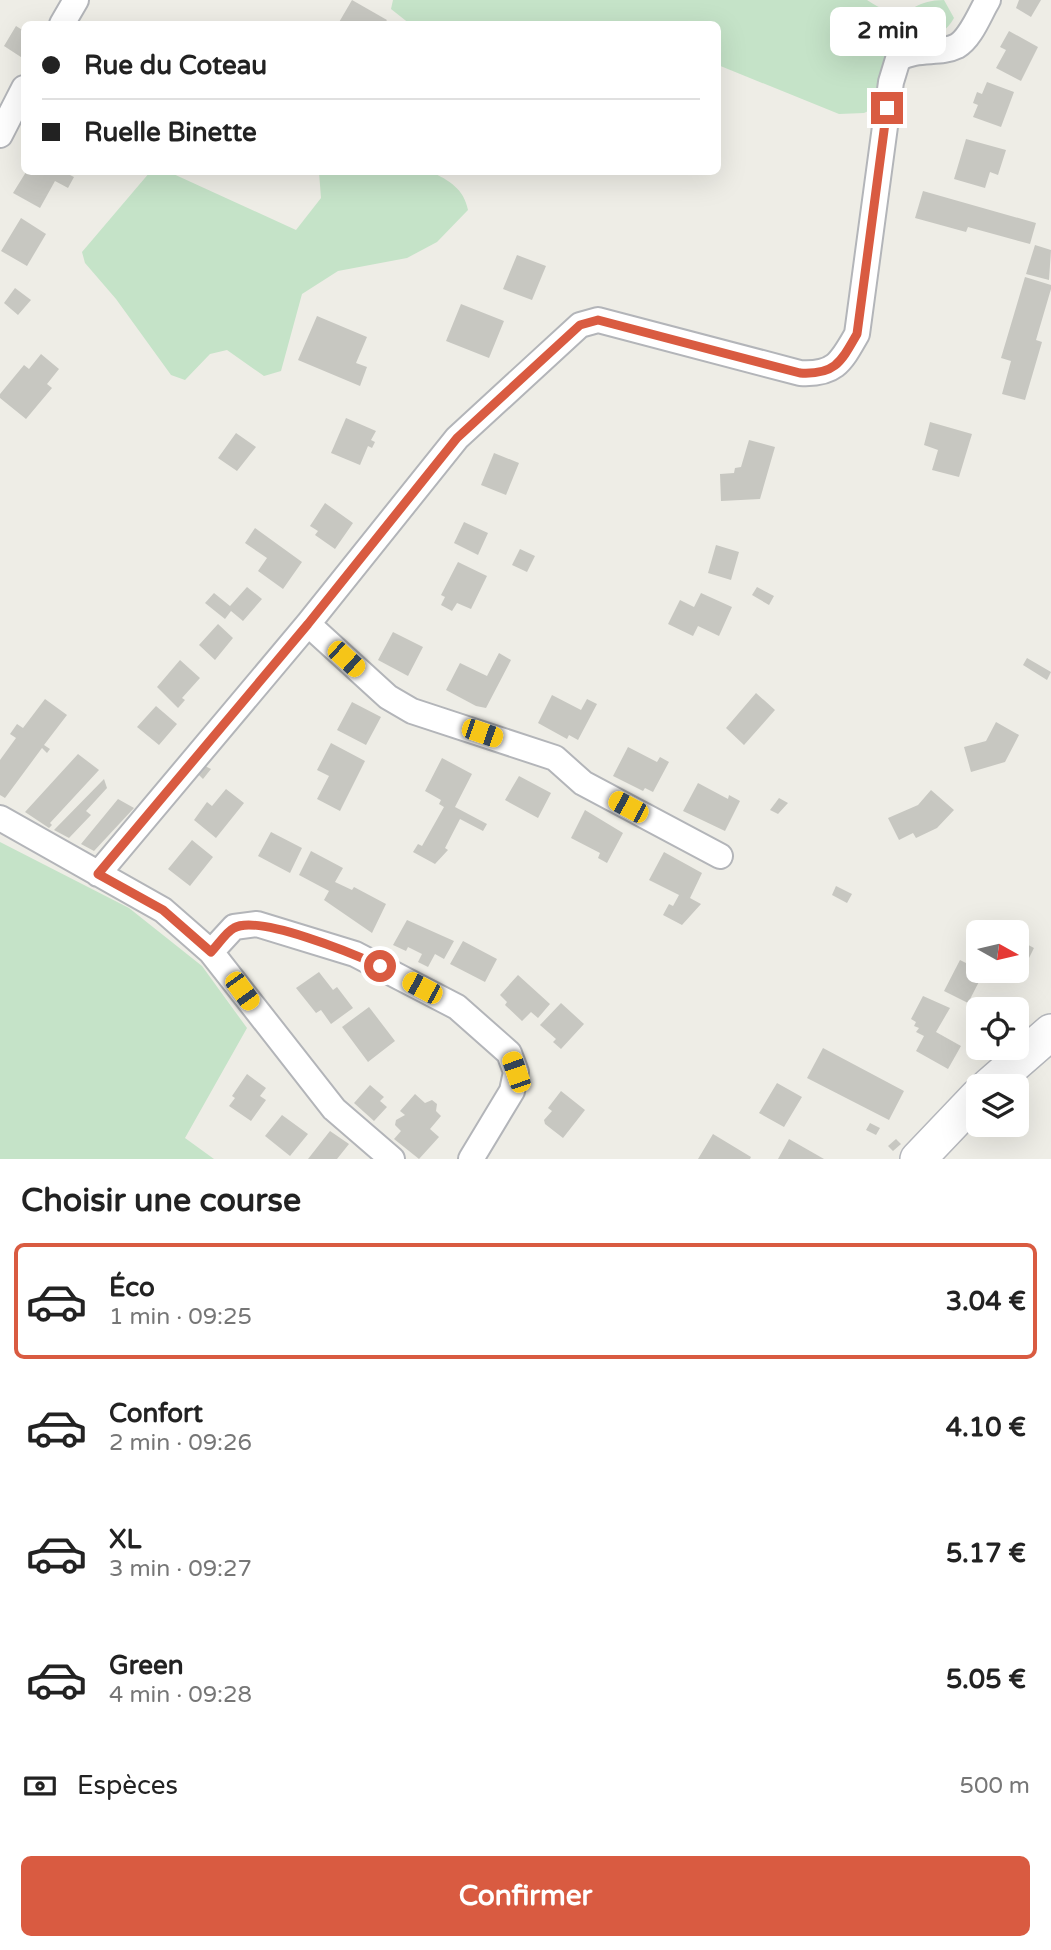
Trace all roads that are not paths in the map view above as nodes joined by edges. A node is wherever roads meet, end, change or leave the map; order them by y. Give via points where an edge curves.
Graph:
1 (76, 0) edge
2 (988, 0) edge
3 (64, 21) edge
4 (21, 94) edge
5 (0, 135) edge
6 (308, 624) junction
7 (0, 818) edge
8 (719, 856) dead end
9 (98, 874) junction
10 (211, 952) junction
11 (1051, 1032) edge
12 (1003, 1074) edge
13 (966, 1109) edge
14 (392, 1159) edge
15 (471, 1159) edge
16 (918, 1159) edge

1 - 3 street
2 - 6 street via 957,46 910,52 898,59 891,82 857,334 841,363 820,374 800,373 598,320 580,325 457,438
4 - 5 street
6 - 8 street via 388,696 412,711 555,758 583,783
6 - 9 street
7 - 9 street
9 - 10 street via 163,910
10 - 14 street via 334,1108
10 - 15 street via 234,927 257,924 355,954 457,1007 509,1053 516,1072 512,1091
11 - 12 main road
13 - 16 main road

